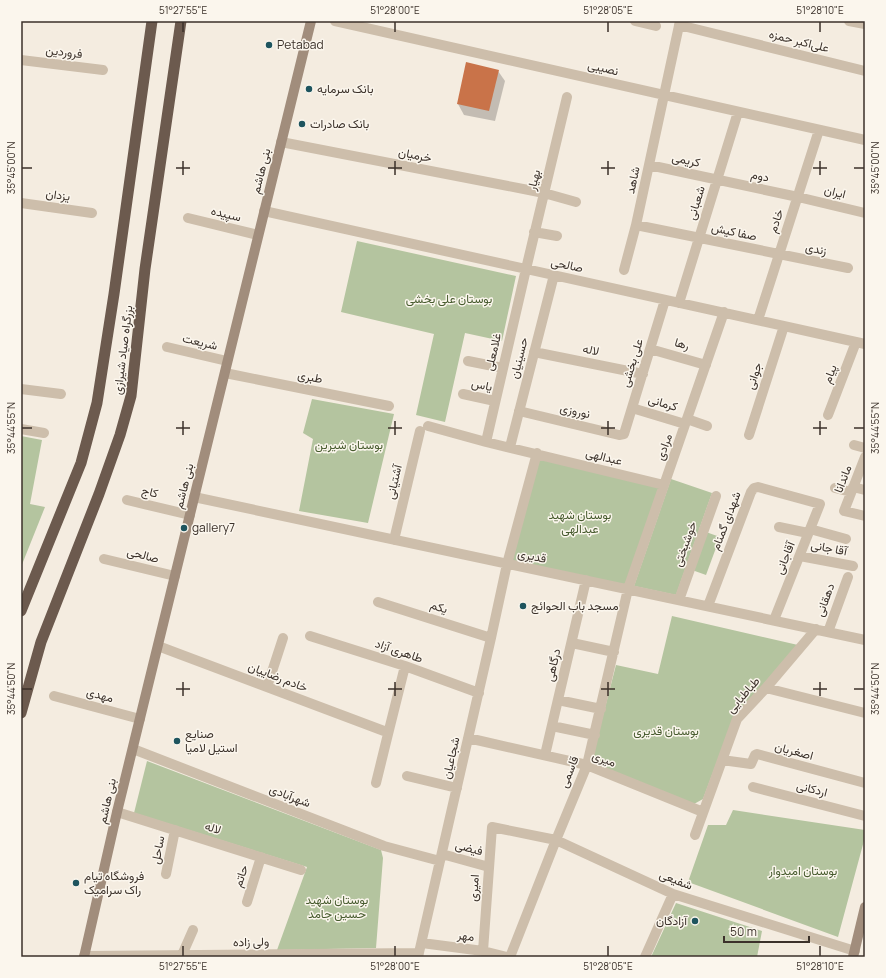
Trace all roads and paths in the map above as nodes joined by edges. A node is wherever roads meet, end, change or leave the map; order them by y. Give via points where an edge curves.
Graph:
1 (152, 21) edge
2 (181, 21) edge
3 (311, 21) edge
4 (335, 21) edge
5 (635, 21) edge
6 (849, 21) edge
7 (680, 23) edge
8 (865, 24) edge
9 (656, 26) dead end
10 (21, 60) edge
11 (103, 70) dead end
12 (865, 71) edge
13 (665, 95) junction
14 (567, 97) dead end
15 (738, 112) junction
16 (819, 130) junction
17 (865, 140) edge
18 (281, 142) junction
19 (649, 165) junction
20 (717, 180) junction
21 (544, 193) junction
22 (798, 196) junction
23 (576, 202) dead end
24 (21, 203) edge
25 (264, 211) junction
26 (92, 213) dead end
27 (865, 213) edge
28 (188, 218) dead end
29 (636, 225) junction
30 (534, 232) junction
31 (258, 235) junction
32 (557, 236) dead end
33 (699, 238) junction
34 (779, 255) junction
35 (848, 268) dead end
36 (526, 269) junction
37 (624, 270) dead end
38 (554, 275) junction
39 (665, 300) junction
40 (679, 302) junction
41 (724, 312) junction
42 (758, 320) junction
43 (784, 326) junction
44 (860, 343) edge
45 (167, 347) dead end
46 (650, 348) junction
47 (534, 352) junction
48 (468, 360) dead end
49 (228, 362) junction
50 (706, 365) junction
51 (503, 368) junction
52 (224, 373) junction
53 (642, 374) junction
54 (21, 388) edge
55 (61, 394) dead end
56 (463, 394) dead end
57 (495, 401) junction
58 (389, 406) dead end
59 (632, 408) junction
60 (519, 411) junction
61 (828, 415) dead end
62 (686, 421) junction
63 (707, 426) dead end
64 (21, 429) edge
65 (424, 429) joint
66 (44, 433) dead end
67 (624, 434) joint
68 (749, 435) dead end
69 (486, 442) junction
70 (854, 445) dead end
71 (510, 447) junction
72 (865, 448) edge
73 (537, 453) junction
74 (865, 456) edge
75 (664, 485) junction
76 (835, 488) dead end
77 (852, 490) junction
78 (865, 490) edge
79 (716, 496) dead end
80 (194, 497) junction
81 (127, 500) dead end
82 (820, 504) joint
83 (190, 515) junction
84 (865, 516) edge
85 (779, 527) dead end
86 (809, 531) junction
87 (846, 539) dead end
88 (394, 540) junction
89 (800, 556) junction
90 (104, 559) dead end
91 (507, 564) junction
92 (852, 566) dead end
93 (175, 576) junction
94 (848, 577) dead end
95 (586, 580) junction
96 (628, 589) junction
97 (679, 600) junction
98 (378, 602) dead end
99 (708, 606) junction
100 (21, 611) edge
101 (774, 620) junction
102 (816, 629) junction
103 (828, 632) junction
104 (310, 636) dead end
105 (282, 638) dead end
106 (491, 638) junction
107 (865, 640) edge
108 (572, 643) junction
109 (158, 646) junction
110 (614, 652) junction
111 (405, 666) junction
112 (267, 687) junction
113 (766, 688) junction
114 (479, 693) junction
115 (54, 696) dead end
116 (558, 700) junction
117 (601, 709) junction
118 (21, 713) edge
119 (865, 713) edge
120 (140, 719) junction
121 (552, 726) junction
122 (389, 730) junction
123 (595, 735) junction
124 (468, 738) junction
125 (133, 749) junction
126 (545, 756) junction
127 (722, 760) junction
128 (587, 765) junction
129 (407, 776) dead end
130 (376, 783) dead end
131 (865, 783) edge
132 (753, 787) dead end
133 (457, 788) junction
134 (118, 812) junction
135 (703, 812) junction
136 (865, 816) edge
137 (492, 827) joint
138 (175, 830) junction
139 (694, 835) dead end
140 (556, 840) junction
141 (261, 857) junction
142 (441, 858) junction
143 (489, 866) junction
144 (301, 870) dead end
145 (166, 874) dead end
146 (673, 894) junction
147 (247, 902) dead end
148 (865, 907) edge
149 (193, 930) dead end
150 (422, 942) junction
151 (483, 951) junction
152 (854, 954) edge
153 (419, 955) edge
154 (182, 956) junction
155 (84, 957) edge
156 (507, 957) edge
157 (510, 957) edge
158 (645, 957) edge

1 - 100 highway, بزرگراه صیاد شیرازی via 96,403 81,463
2 - 118 highway, بزرگراه صیاد شیرازی via 145,269 131,396 99,494 41,642
3 - 18 main road, بنی هاشم
4 - 13 street, نصیبی
5 - 9 street
6 - 8 street
7 - 12 street, علی‌اکبر حمزه
7 - 13 street, شاهد
10 - 11 street, فروردین
13 - 15 street, نصیبی
13 - 19 street, شاهد
14 - 21 street, بهیار
15 - 16 street, نصیبی
15 - 20 street, شعبانی
16 - 17 street, نصیبی
16 - 22 street, خادم
18 - 21 street, خرمیان
18 - 25 main road, بنی هاشم
19 - 20 street, کریمی
19 - 29 street, شاهد
20 - 22 street, دوم
20 - 33 street, شعبانی
21 - 23 street, خرمیان
21 - 30 street, بهیار
22 - 27 street, ایران
22 - 34 street, خادم
24 - 26 street, یزدان
25 - 31 main road, بنی هاشم
25 - 36 street, صالحی
28 - 31 street, سپیده
29 - 33 street, صفا کیش
29 - 37 street, شاهد
30 - 32 street
30 - 36 street, بهیار
31 - 49 main road, بنی هاشم
33 - 34 street, صفا کیش
33 - 40 street, شعبانی
34 - 35 street, زندی
34 - 42 street, خادم
36 - 38 street, صالحی
36 - 51 street, غلامعلی
38 - 39 street, صالحی
38 - 47 street, حسینیان
39 - 40 street, صالحی
39 - 46 street, علی بخشی
40 - 41 street, صالحی
41 - 42 street, صالحی
41 - 50 street, مرادی
42 - 43 street, صالحی
43 - 44 street, صالحی
43 - 68 street, جوانی
44 - 61 street, پیام
45 - 49 street, شریعت
46 - 50 street, رها
46 - 53 street, علی بخشی
47 - 53 street, لاله
47 - 60 street, حسینیان
48 - 51 street
49 - 52 main road, بنی هاشم
50 - 62 street, مرادی
51 - 57 street, غلامعلی
52 - 58 street, طبری
52 - 80 main road, بنی هاشم
53 - 59 street, علی بخشی
54 - 55 street
56 - 57 street, یاس
57 - 69 street, غلامعلی
59 - 62 street, کرمانی
59 - 67 street, علی بخشی
60 - 67 street, نوروزی via 619,435
60 - 71 street, حسینیان
62 - 63 street, کرمانی
62 - 75 street, مرادی
64 - 66 street
65 - 69 street, عبدالهی
65 - 88 street, آشتیانی
69 - 71 street, عبدالهی
70 - 72 street
71 - 73 street, عبدالهی
73 - 75 street, عبدالهی
73 - 91 street
74 - 77 street, ماندانا
75 - 96 street, مرادی
76 - 77 street
77 - 78 street
77 - 84 street, ماندانا via 844,511
79 - 97 street, خوشبختی
80 - 83 main road, بنی هاشم
80 - 88 street, قدیری
81 - 83 street, کاج
82 - 86 street, آقاجانی
82 - 99 street, شهدای گمنام via 754,488
83 - 93 main road, بنی هاشم
85 - 86 street
86 - 87 street
86 - 89 street, آقاجانی
88 - 91 street, قدیری
89 - 92 street, آقا جانی
89 - 101 street, آقاجانی
90 - 93 street, صالحی
91 - 95 street, قدیری
91 - 106 street, شجاعیان
93 - 109 main road, بنی هاشم
94 - 103 street, دهقانی
95 - 96 street, قدیری
95 - 108 street, درگاهی
96 - 97 street, قدیری
96 - 110 street, قاسمی
97 - 99 street, قدیری
98 - 106 street, یکم
99 - 101 street, قدیری
101 - 102 street, قدیری
102 - 103 street, قدیری
102 - 113 street, طباطبایی
103 - 107 street, قدیری
104 - 111 street, طاهری آزاد
105 - 112 street
106 - 114 street, شجاعیان
108 - 110 street
108 - 116 street, درگاهی
109 - 112 street, خادم رضاییان
109 - 120 main road, بنی هاشم
110 - 117 street, قاسمی
111 - 114 street, طاهری آزاد
111 - 122 street
112 - 122 street, خادم رضاییان via 384,731
113 - 119 street
113 - 127 street, طباطبایی via 737,719
114 - 124 street, شجاعیان
115 - 120 street, مهدی
116 - 117 street
116 - 121 street, درگاهی
117 - 123 street, قاسمی
120 - 125 main road, بنی هاشم
121 - 123 street
121 - 126 street, درگاهی
122 - 130 street
123 - 128 street, قاسمی
124 - 126 street, میری
124 - 133 street, شجاعیان
125 - 134 main road, بنی هاشم
125 - 142 street, شهرآبادی via 384,846
126 - 128 street, میری
127 - 131 street, اصغریان via 751,764 757,754
127 - 135 street, طباطبایی
128 - 135 street, میری
128 - 140 street, قاسمی
129 - 133 street
132 - 136 street, اردکانی
133 - 142 street, شجاعیان
134 - 138 street, لاله
134 - 155 main road, بنی هاشم
135 - 139 street, طباطبایی
137 - 140 street, شفیعی
137 - 143 street, امیری
138 - 141 street, لاله
138 - 145 street, ساحل
140 - 146 street, شفیعی
140 - 157 street, قاسمی
141 - 144 street, لاله
141 - 147 street, حاتم
142 - 143 street, فیضی
142 - 150 street, شجاعیان
143 - 151 street, امیری
146 - 152 street, شفیعی
146 - 158 street
148 - 152 main road
149 - 154 street
150 - 151 street, مهر
150 - 153 street, شجاعیان
151 - 156 street, مهر
153 - 154 street, ولی زاده
154 - 155 street, ولی زاده

